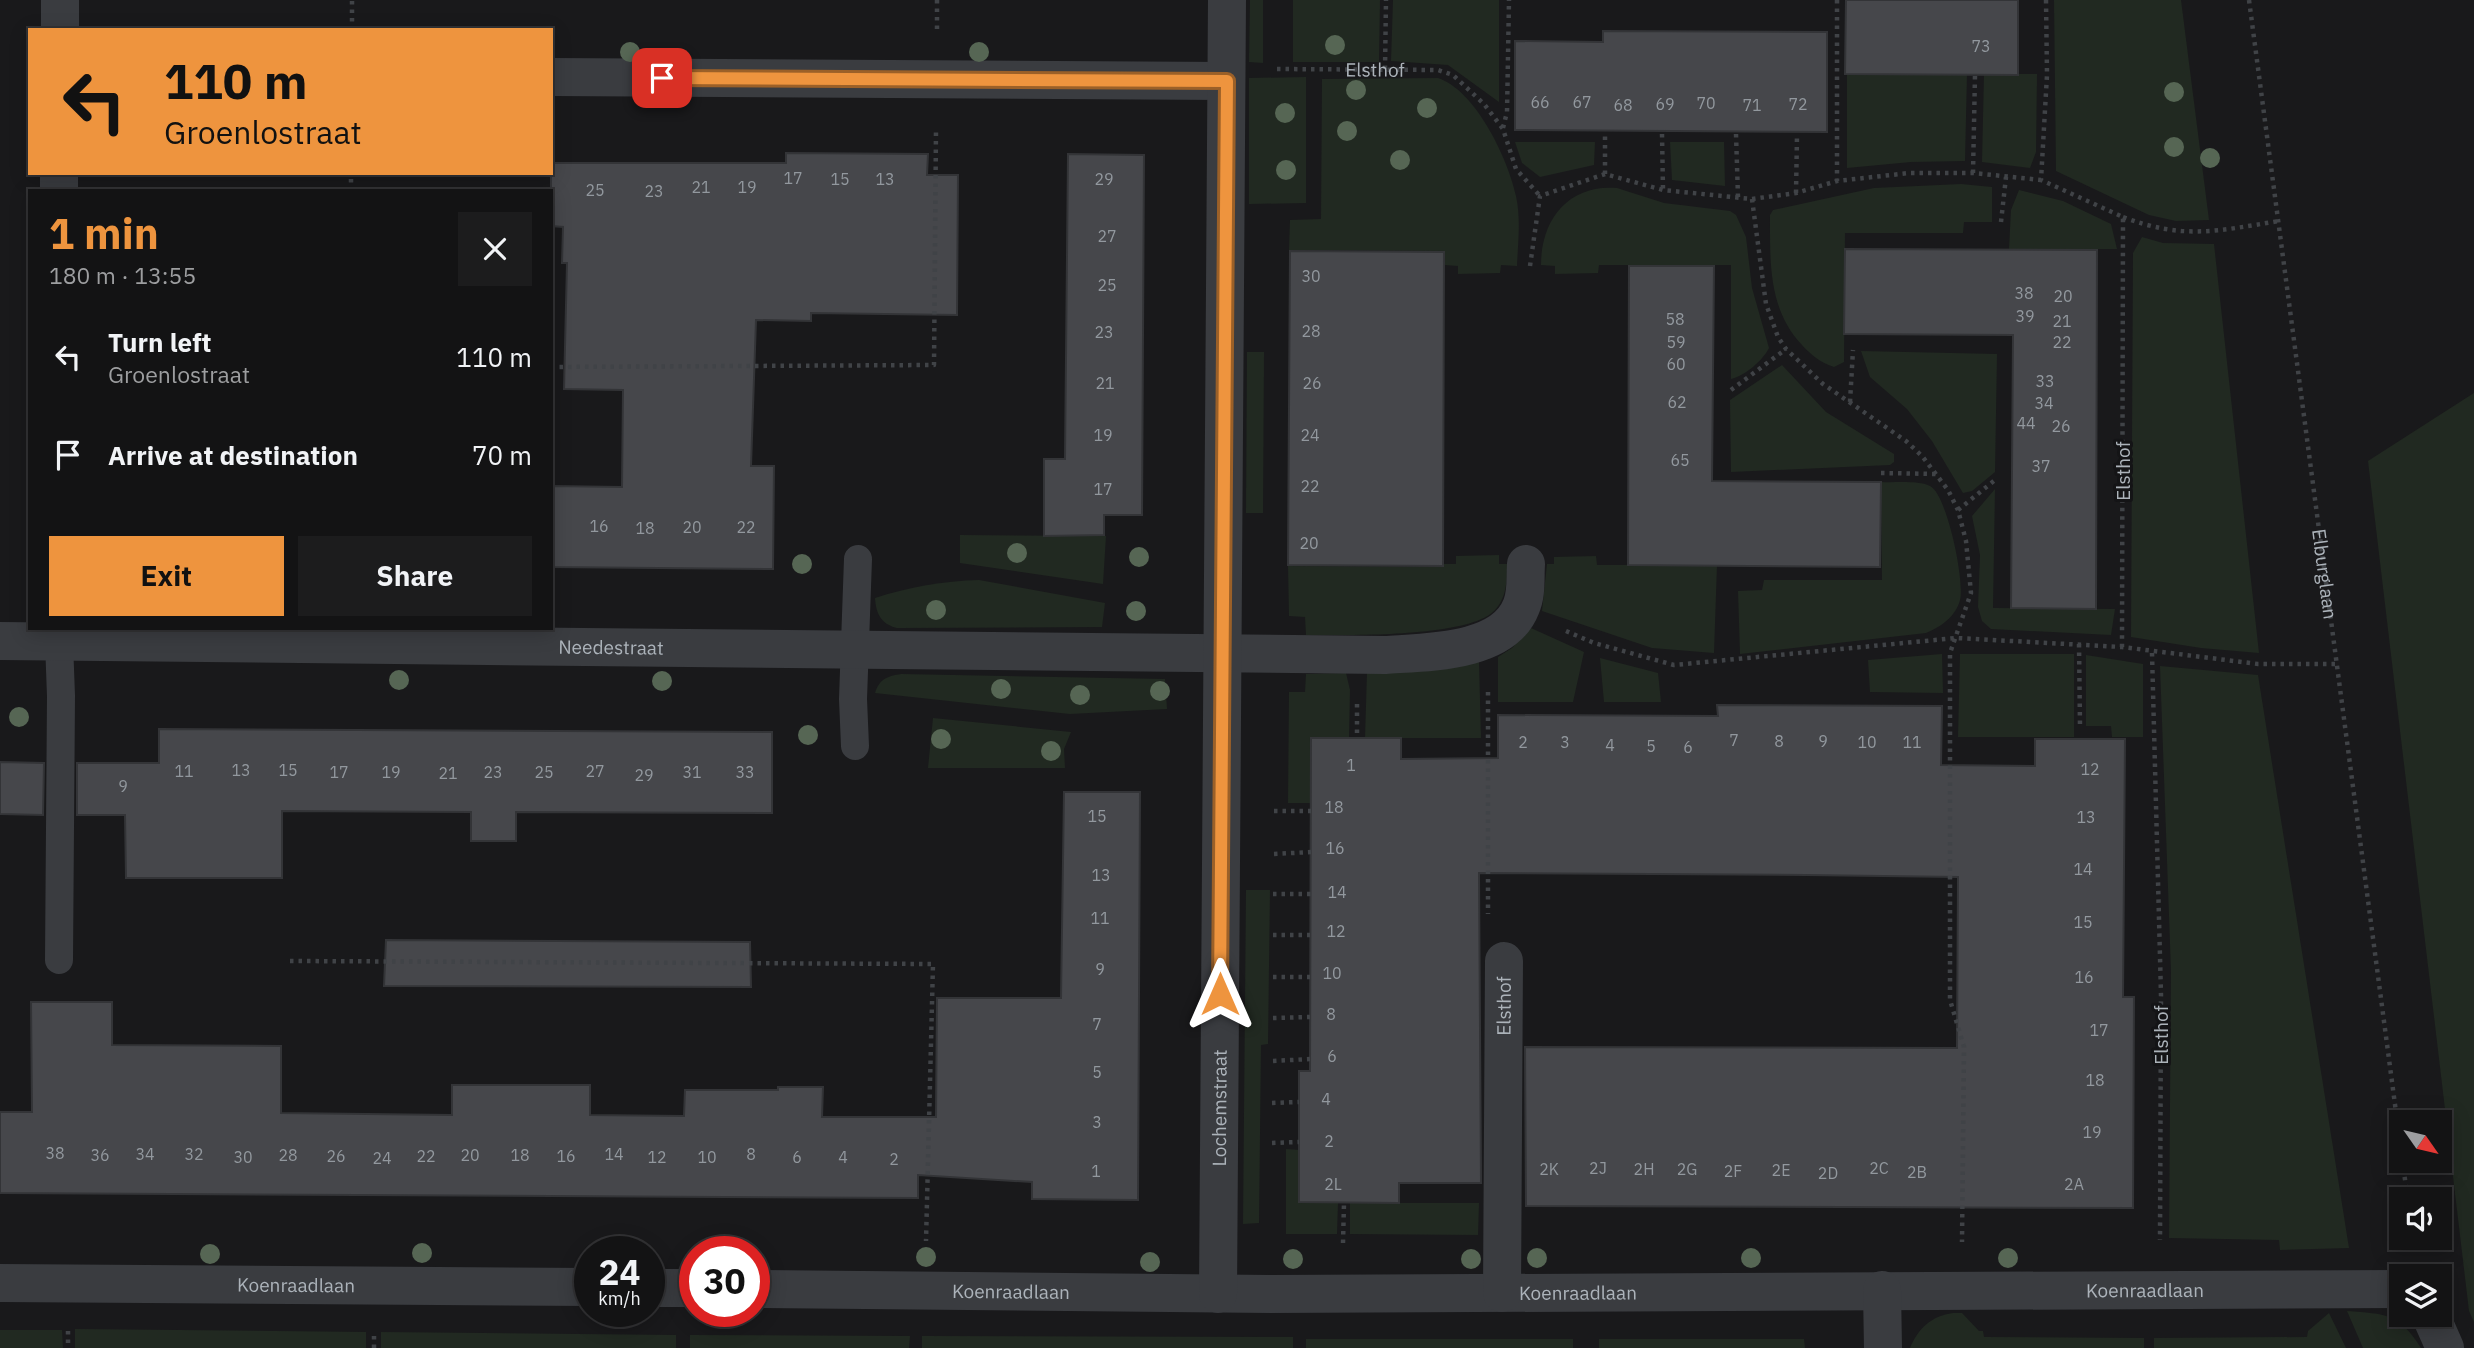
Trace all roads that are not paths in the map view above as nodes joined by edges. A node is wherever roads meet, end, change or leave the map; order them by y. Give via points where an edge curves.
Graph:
1 (60, 0) edge
2 (1227, 0) edge
3 (60, 28) edge
4 (553, 77) edge
5 (1227, 81) junction
6 (858, 559) dead end
7 (1526, 564) dead end
8 (59, 635) edge
9 (0, 641) edge
10 (855, 650) junction
11 (1223, 654) junction
12 (855, 746) dead end
13 (59, 960) dead end
14 (1504, 961) road end
15 (2389, 1278) edge
16 (0, 1283) edge
17 (574, 1287) edge
18 (770, 1289) edge
19 (1882, 1290) junction
20 (1502, 1293) junction
21 (1218, 1294) junction
22 (2436, 1327) edge
23 (1883, 1348) edge
24 (2445, 1348) edge

1 - 3 street
2 - 5 street, Lochemstraat
4 - 5 street
5 - 11 street, Lochemstraat
6 - 10 lane
7 - 11 street via 1520,610 1503,631 1488,639 1385,655
8 - 9 street, Needestraat
8 - 10 street, Needestraat
8 - 13 lane
10 - 11 street, Needestraat
10 - 12 lane
11 - 21 street, Lochemstraat
14 - 20 street, Elsthof
15 - 19 street, Koenraadlaan
16 - 17 street, Koenraadlaan
18 - 21 street, Koenraadlaan
19 - 20 street, Koenraadlaan
19 - 23 street
20 - 21 street, Koenraadlaan
22 - 24 street

